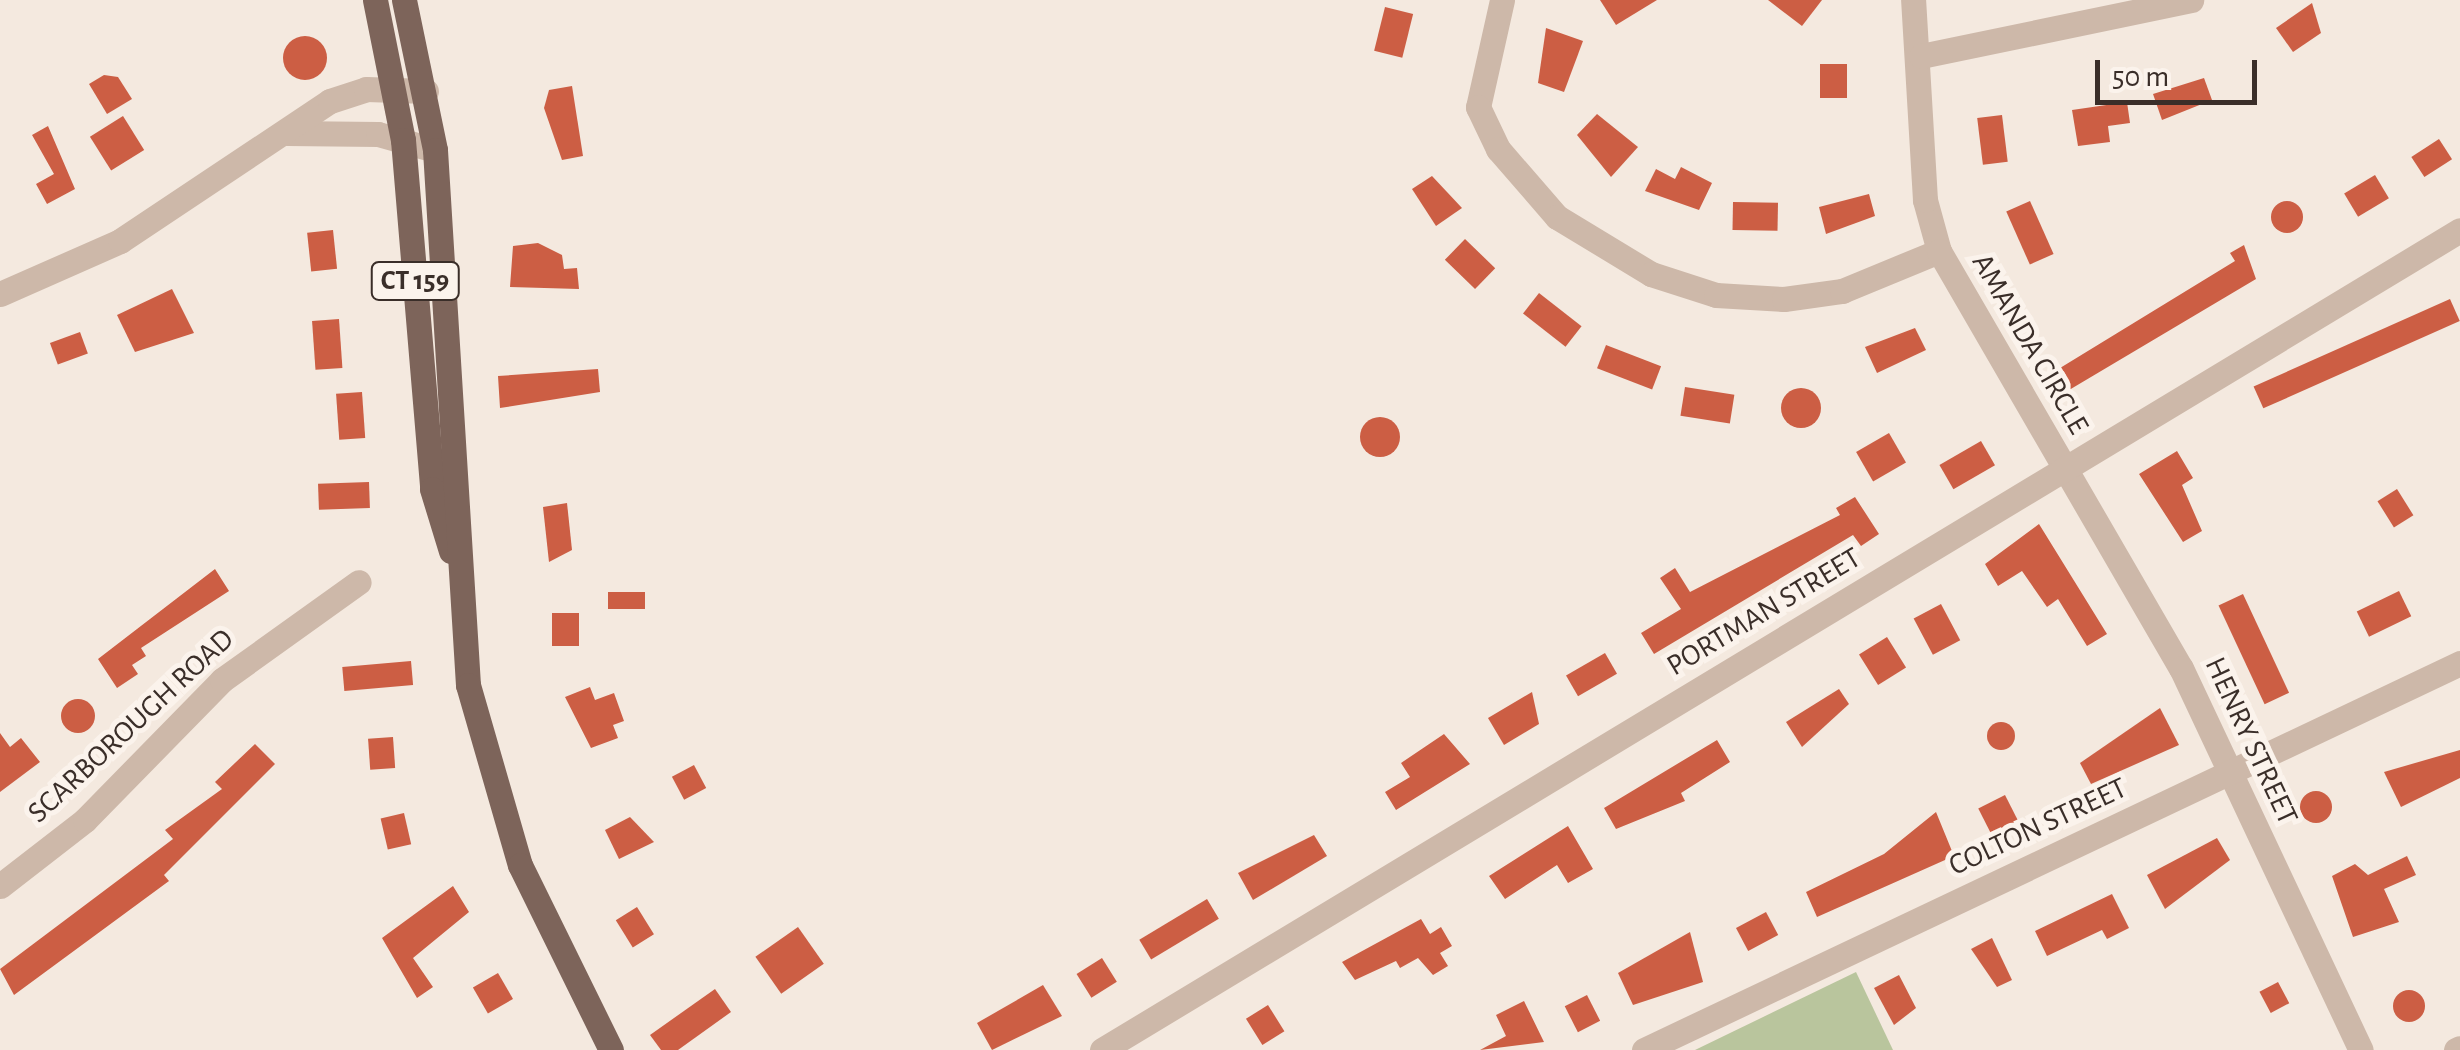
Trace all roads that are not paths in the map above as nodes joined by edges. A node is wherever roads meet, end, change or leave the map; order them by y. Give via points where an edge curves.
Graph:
1 (375, 0) edge
2 (404, 0) edge
3 (1502, 0) edge
4 (1913, 0) edge
5 (2190, 0) edge
6 (1921, 56) junction
7 (394, 90) junction
8 (426, 90) junction
9 (287, 133) junction
10 (403, 140) junction
11 (436, 150) junction
12 (2460, 230) edge
13 (1939, 251) junction
14 (0, 294) edge
15 (2066, 468) junction
16 (454, 561) junction
17 (359, 582) dead end
18 (2460, 664) edge
19 (2228, 773) junction
20 (0, 886) edge
21 (611, 1050) edge
22 (1102, 1050) edge
23 (1644, 1050) edge
24 (2362, 1050) edge

1 - 7 main road, CT 159
2 - 8 main road, CT 159
3 - 13 street, AMANDA CIRCLE via 1478,107 1529,187 1606,252 1716,295 1784,299 1842,291
4 - 6 street, AMANDA CIRCLE
5 - 6 street via 2153,15
6 - 13 street, AMANDA CIRCLE via 1924,200
7 - 8 street
7 - 9 street via 330,101
7 - 10 main road, CT 159
8 - 11 main road, CT 159
9 - 10 street
9 - 14 street via 120,241
10 - 11 street
10 - 16 main road, CT 159 via 432,489
11 - 16 main road, CT 159 via 462,487
12 - 15 street, PORTMAN STREET
13 - 15 street, AMANDA CIRCLE
15 - 19 street, HENRY STREET via 2181,668
15 - 22 street, PORTMAN STREET
16 - 21 main road, CT 159 via 468,685 501,813 549,934
17 - 20 street, SCARBOROUGH ROAD via 222,680 85,820
18 - 19 street, COLTON STREET
19 - 23 street, COLTON STREET
19 - 24 street, HENRY STREET

